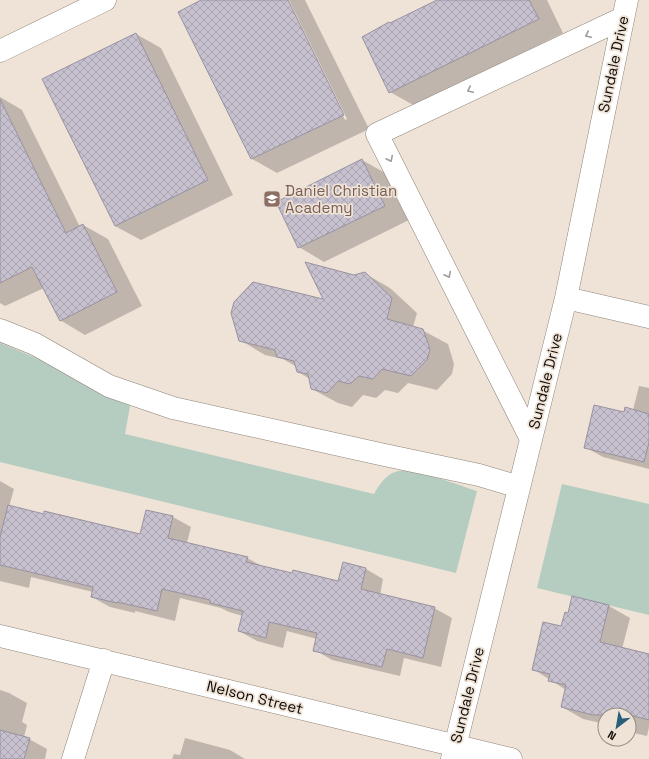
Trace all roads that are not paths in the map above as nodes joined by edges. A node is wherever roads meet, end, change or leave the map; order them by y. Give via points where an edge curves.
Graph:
1 (105, 0) edge
2 (625, 9) edge
3 (0, 51) edge
4 (566, 298) junction
5 (649, 318) edge
6 (0, 330) edge
7 (530, 439) junction
8 (519, 487) junction
9 (0, 636) edge
10 (104, 660) junction
11 (453, 752) edge
12 (73, 759) edge
13 (511, 759) edge

1 - 3 street
2 - 4 street, Sundale Drive
2 -> 7 street via 377,134
4 - 5 street
4 - 7 street, Sundale Drive
6 - 8 street via 35,344 109,386 173,408 479,475
7 - 8 street, Sundale Drive
8 - 11 street, Sundale Drive
9 - 10 street, Nelson Street
10 - 11 street, Nelson Street
10 - 12 street
11 - 13 street, Nelson Street

